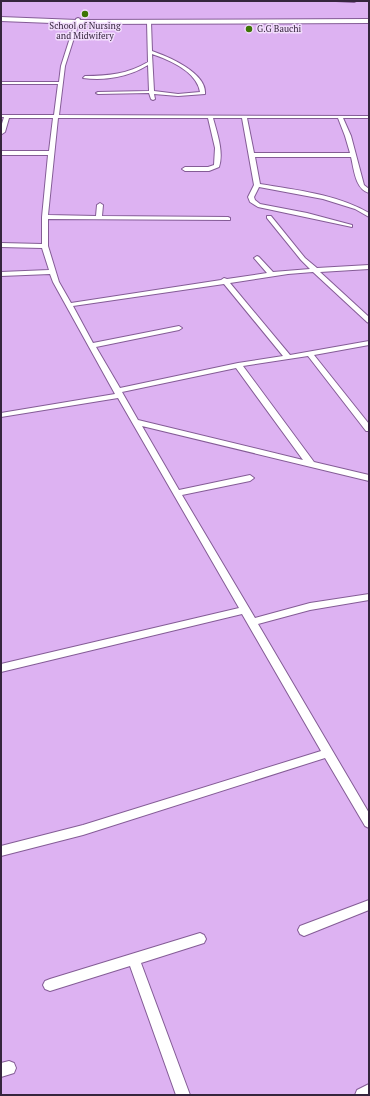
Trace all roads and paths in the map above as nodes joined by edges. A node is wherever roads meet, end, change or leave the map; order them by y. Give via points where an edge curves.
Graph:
1 (311, 1) edge
2 (319, 1) edge
3 (338, 1) edge
4 (354, 1) edge
5 (1, 18) edge
6 (369, 20) edge
7 (78, 21) junction
8 (149, 22) junction
9 (150, 52) junction
10 (150, 62) junction
11 (85, 77) dead end
12 (1, 83) edge
13 (61, 83) junction
14 (151, 92) junction
15 (98, 93) dead end
16 (153, 99) dead end
17 (1, 116) edge
18 (7, 116) junction
19 (56, 116) junction
20 (210, 117) junction
21 (244, 117) junction
22 (340, 117) junction
23 (369, 117) edge
24 (2, 132) dead end
25 (1, 153) edge
26 (51, 153) junction
27 (252, 155) junction
28 (353, 155) junction
29 (185, 169) dead end
30 (257, 185) junction
31 (369, 191) edge
32 (100, 205) dead end
33 (369, 215) edge
34 (45, 217) junction
35 (268, 217) dead end
36 (99, 218) junction
37 (228, 219) dead end
38 (350, 226) dead end
39 (1, 245) edge
40 (45, 246) junction
41 (256, 258) dead end
42 (369, 267) edge
43 (315, 270) junction
44 (53, 272) junction
45 (1, 274) edge
46 (271, 274) junction
47 (224, 280) junction
48 (69, 305) junction
49 (369, 320) edge
50 (179, 328) dead end
51 (369, 342) edge
52 (91, 346) junction
53 (309, 353) junction
54 (288, 357) junction
55 (238, 365) junction
56 (119, 393) junction
57 (1, 414) edge
58 (136, 422) junction
59 (369, 429) edge
60 (310, 463) junction
61 (250, 478) dead end
62 (369, 478) edge
63 (177, 492) junction
64 (369, 596) edge
65 (246, 610) junction
66 (252, 622) junction
67 (1, 668) edge
68 (328, 753) junction
69 (364, 807) edge
70 (369, 823) edge
71 (1, 851) edge
72 (369, 905) edge
73 (304, 930) dead end
74 (200, 939) dead end
75 (134, 960) junction
76 (50, 985) dead end
77 (369, 1091) edge
78 (183, 1095) edge
79 (362, 1095) edge

1 - 2 street
3 - 4 street
5 - 7 main road
6 - 7 main road
6 - 8 main road
7 - 8 main road
7 - 13 street via 63,66
8 - 9 street
9 - 10 street
9 - 14 street via 161,55 181,67 200,82 203,91 202,94 194,95
10 - 11 street via 119,76
10 - 14 street
12 - 13 street
13 - 19 street
14 - 15 street
14 - 16 street
17 - 18 street
18 - 19 street
18 - 24 street
19 - 20 street
19 - 26 street
20 - 21 street
20 - 29 street via 218,146 217,166 209,169
21 - 22 street
21 - 27 street
22 - 23 street
22 - 28 street
25 - 26 street
26 - 34 street
27 - 28 street
27 - 30 street
28 - 31 street via 361,185
30 - 33 street via 324,197 357,208
30 - 38 street via 251,197 258,205
32 - 36 street
34 - 36 street
34 - 40 street
35 - 43 street
36 - 37 street
39 - 40 street
40 - 44 street
41 - 46 street
42 - 43 street
43 - 46 street
43 - 49 street
44 - 45 street
44 - 48 street
46 - 47 street
47 - 48 street
47 - 54 street
48 - 52 street
50 - 52 street
51 - 53 street
52 - 56 street
53 - 54 street
53 - 59 street
54 - 55 street
55 - 56 street
55 - 60 street
56 - 57 street
56 - 58 street
58 - 60 street
58 - 63 street
60 - 62 street
61 - 63 street
63 - 65 street
64 - 66 street via 295,608
65 - 66 street
65 - 67 street
66 - 68 street
68 - 69 street
68 - 71 street via 83,830
69 - 70 street
72 - 73 street
74 - 75 street
75 - 76 street
75 - 78 street
77 - 79 street

